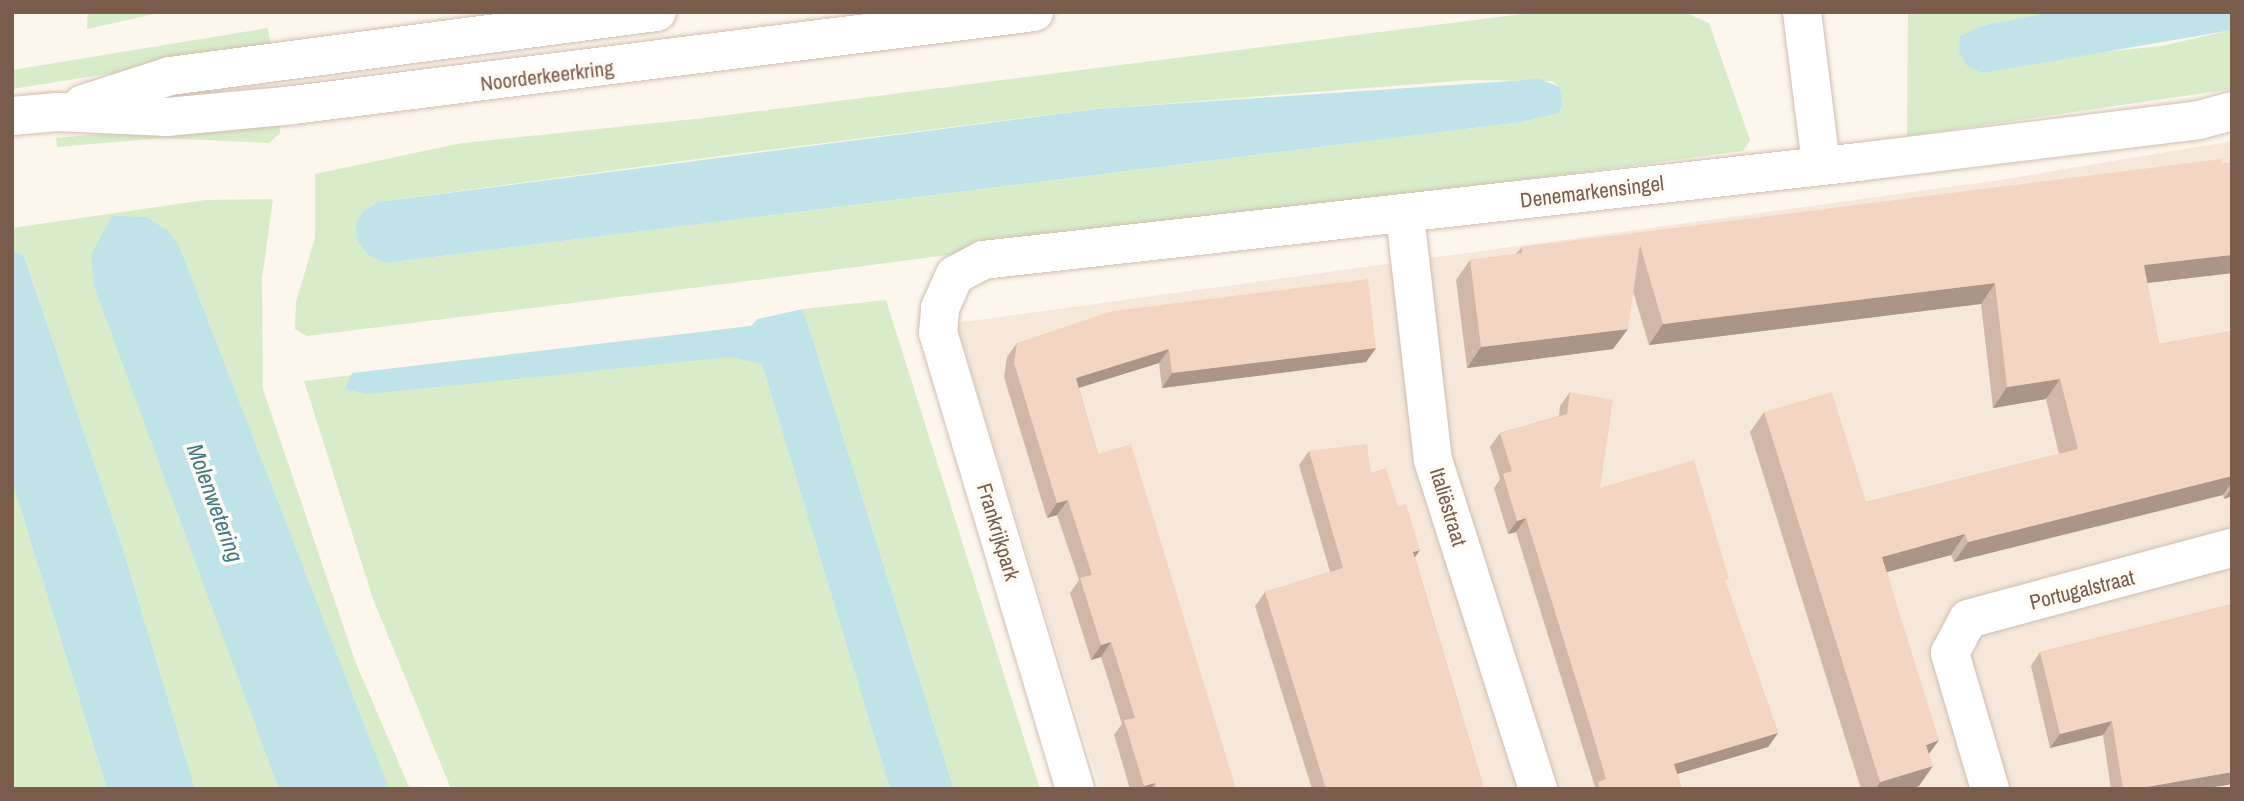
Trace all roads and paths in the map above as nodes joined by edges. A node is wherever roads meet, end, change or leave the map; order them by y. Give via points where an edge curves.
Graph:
1 (657, 12) edge
2 (1034, 12) edge
3 (1802, 12) edge
4 (2232, 111) edge
5 (57, 112) junction
6 (12, 116) edge
7 (1821, 165) junction
8 (1405, 215) junction
9 (955, 275) joint
10 (2232, 548) edge
11 (1076, 789) edge
12 (1538, 789) edge
13 (1990, 789) edge

1 - 5 street, Noorderkeerkring via 170,76
2 - 5 street, Noorderkeerkring via 293,105 167,117
3 - 7 street
4 - 7 street, Denemarkensingel via 2199,120
5 - 6 street, Noorderkeerkring
7 - 8 street, Denemarkensingel
8 - 9 street, Denemarkensingel via 983,260
8 - 12 street, Italiëstraat via 1433,460
9 - 11 street, Frankrijkpark via 940,308 937,333
10 - 13 street, Portugalstraat via 1968,619 1950,653

